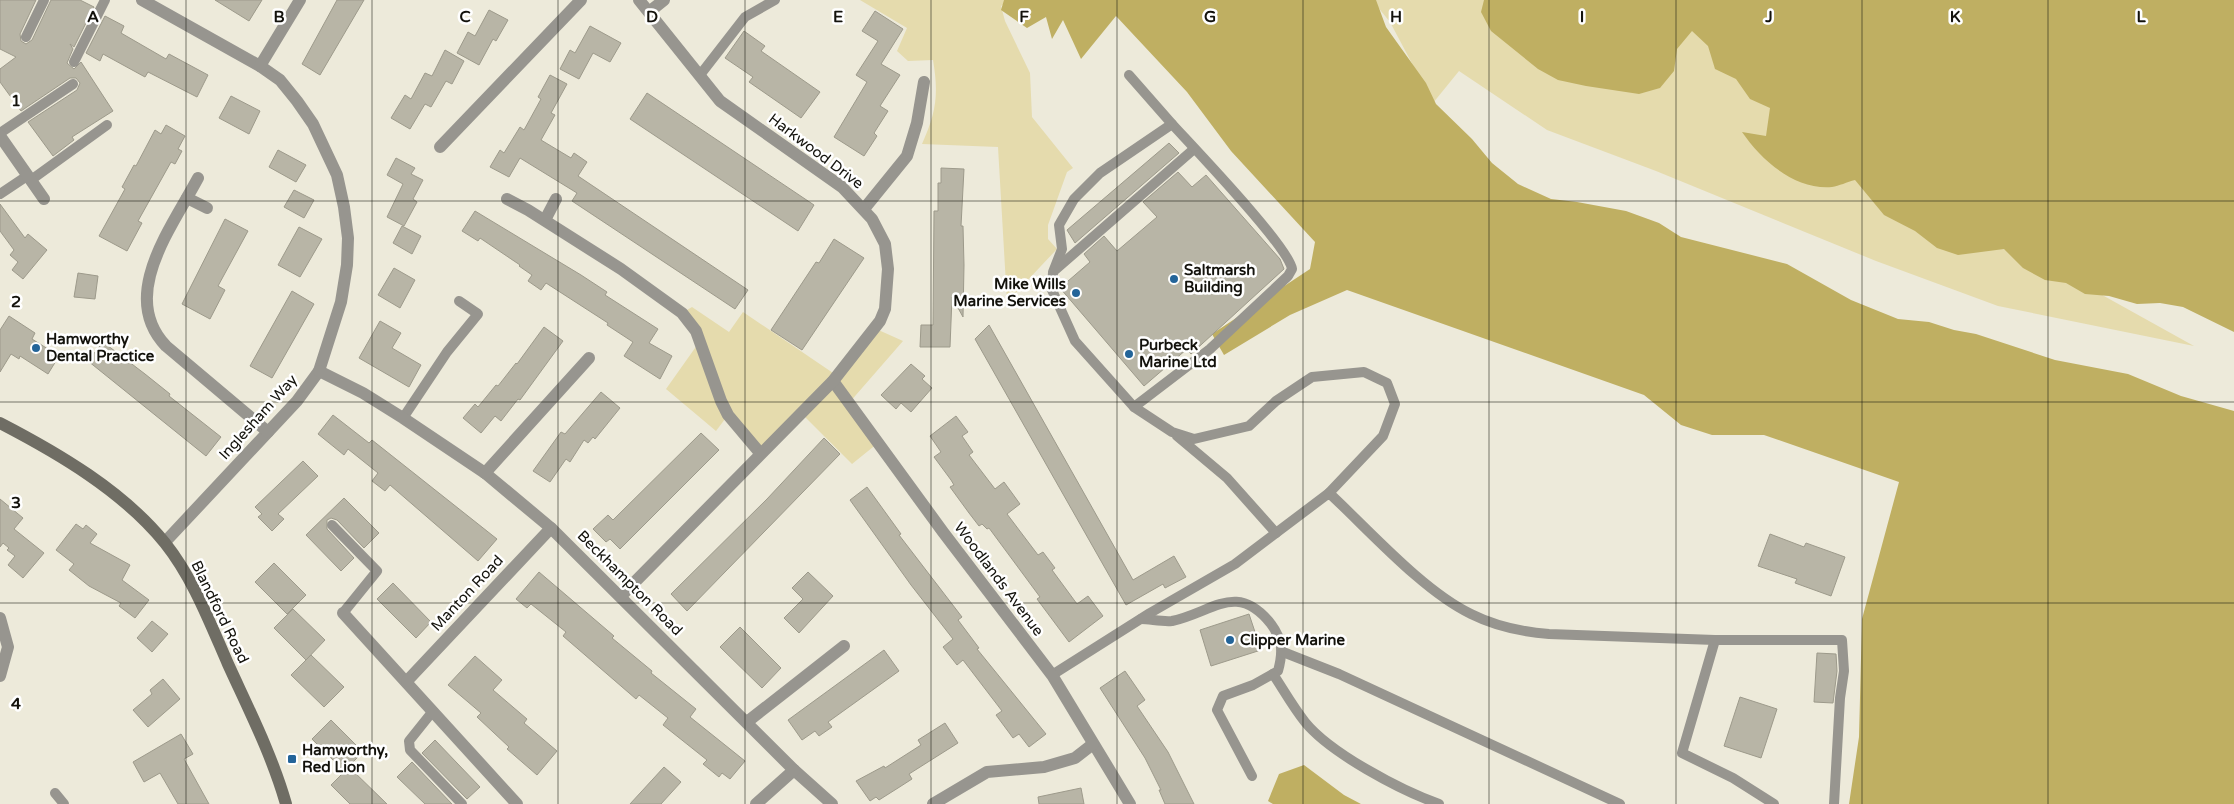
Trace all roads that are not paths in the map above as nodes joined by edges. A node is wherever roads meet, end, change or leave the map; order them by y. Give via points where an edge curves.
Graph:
1 (44, 0) edge
2 (105, 0) edge
3 (142, 0) edge
4 (300, 0) edge
5 (581, 0) edge
6 (639, 0) edge
7 (664, 0) edge
8 (775, 0) edge
9 (649, 12) junction
10 (26, 37) dead end
11 (74, 62) dead end
12 (260, 66) junction
13 (700, 75) junction
14 (1128, 75) dead end
15 (924, 82) dead end
16 (73, 84) dead end
17 (1172, 124) junction
18 (107, 125) dead end
19 (0, 135) edge
20 (440, 147) dead end
21 (1194, 149) junction
22 (29, 178) junction
23 (198, 178) dead end
24 (0, 194) edge
25 (187, 198) junction
26 (44, 199) dead end
27 (507, 199) dead end
28 (556, 199) dead end
29 (207, 208) dead end
30 (864, 209) junction
31 (545, 220) junction
32 (1053, 272) junction
33 (459, 301) dead end
34 (589, 358) dead end
35 (319, 371) junction
36 (833, 381) junction
37 (1134, 407) junction
38 (403, 418) junction
39 (0, 423) edge
40 (268, 432) junction
41 (1172, 432) junction
42 (760, 453) junction
43 (485, 473) junction
44 (1329, 493) junction
45 (332, 525) dead end
46 (551, 528) junction
47 (1276, 533) junction
48 (165, 542) junction
49 (621, 596) junction
50 (343, 613) joint
51 (0, 618) edge
52 (1141, 619) junction
53 (1715, 640) junction
54 (844, 646) dead end
55 (1283, 652) junction
56 (1273, 674) junction
57 (1052, 675) junction
58 (0, 676) edge
59 (407, 681) junction
60 (433, 711) junction
61 (747, 722) junction
62 (1093, 744) junction
63 (794, 770) junction
64 (1252, 776) dead end
65 (54, 792) dead end
66 (516, 802) edge
67 (64, 804) edge
68 (286, 804) edge
69 (462, 804) edge
70 (756, 804) edge
71 (832, 804) edge
72 (933, 804) edge
73 (1130, 804) edge
74 (1438, 804) edge
75 (1620, 804) edge
76 (1774, 804) edge
77 (1834, 804) edge

1 - 10 lane
2 - 11 lane
3 - 12 street, Inglesham Way
4 - 12 street
5 - 20 street
6 - 9 street, Harkwood Drive
7 - 9 street
8 - 13 lane via 745,17
9 - 13 street, Harkwood Drive
12 - 35 street, Inglesham Way via 280,80 313,124 337,175 344,207 347,265 341,302
13 - 30 street, Harkwood Drive via 720,101 842,187
14 - 17 lane
15 - 30 street via 907,156
16 - 19 lane
17 - 21 lane
17 - 32 lane via 1100,173 1074,199 1059,225 1062,249
18 - 22 lane
19 - 22 street
21 - 32 lane
21 - 37 lane via 1288,257 1292,269 1210,349
22 - 24 lane
22 - 26 street
23 - 25 street
25 - 29 street
25 - 40 street via 148,275 148,317 158,338 166,346
27 - 31 street
28 - 31 street
30 - 36 street, Harkwood Drive via 884,244 888,269 884,309 880,321
31 - 42 street via 682,313 696,331 720,401
32 - 37 lane via 1052,290 1074,341
33 - 38 lane via 478,314 447,352
34 - 43 street
35 - 38 street, Beckhampton Road
35 - 40 street, Inglesham Way via 298,401
36 - 42 street, Harkwood Drive
36 - 57 street, Woodlands Avenue
37 - 41 lane
38 - 43 street, Beckhampton Road
39 - 48 main road, Blandford Road via 68,461 101,484
40 - 48 street, Inglesham Way
41 - 44 lane via 1194,439 1249,426 1276,401 1312,377 1364,372 1387,383 1395,404 1383,436
41 - 47 lane via 1227,478
42 - 49 street, Harkwood Drive
43 - 46 street, Beckhampton Road
44 - 47 lane
44 - 53 lane via 1442,597 1471,614 1528,632
45 - 50 lane via 378,571
46 - 49 street, Beckhampton Road
46 - 59 street, Manton Road
47 - 52 lane via 1235,564
48 - 68 main road, Blandford Road via 203,606 276,770
49 - 61 street, Beckhampton Road
50 - 59 street
51 - 58 street via 8,647
52 - 55 lane via 1169,621 1223,603 1241,601 1260,611 1275,630
52 - 57 lane
53 - 76 lane via 1682,754 1733,778
53 - 77 lane via 1842,640 1844,671
54 - 61 street
55 - 56 lane via 1278,671
55 - 75 lane via 1340,674
56 - 64 lane via 1223,696 1217,710
56 - 74 lane via 1305,722 1342,755
57 - 62 street, Woodlands Avenue
59 - 60 street
60 - 66 street
60 - 69 lane via 409,741 410,750
61 - 63 street, Beckhampton Road
62 - 72 street via 1075,758 1044,767 987,772
62 - 73 street, Woodlands Avenue
63 - 70 street
63 - 71 street, Beckhampton Road
65 - 67 lane

